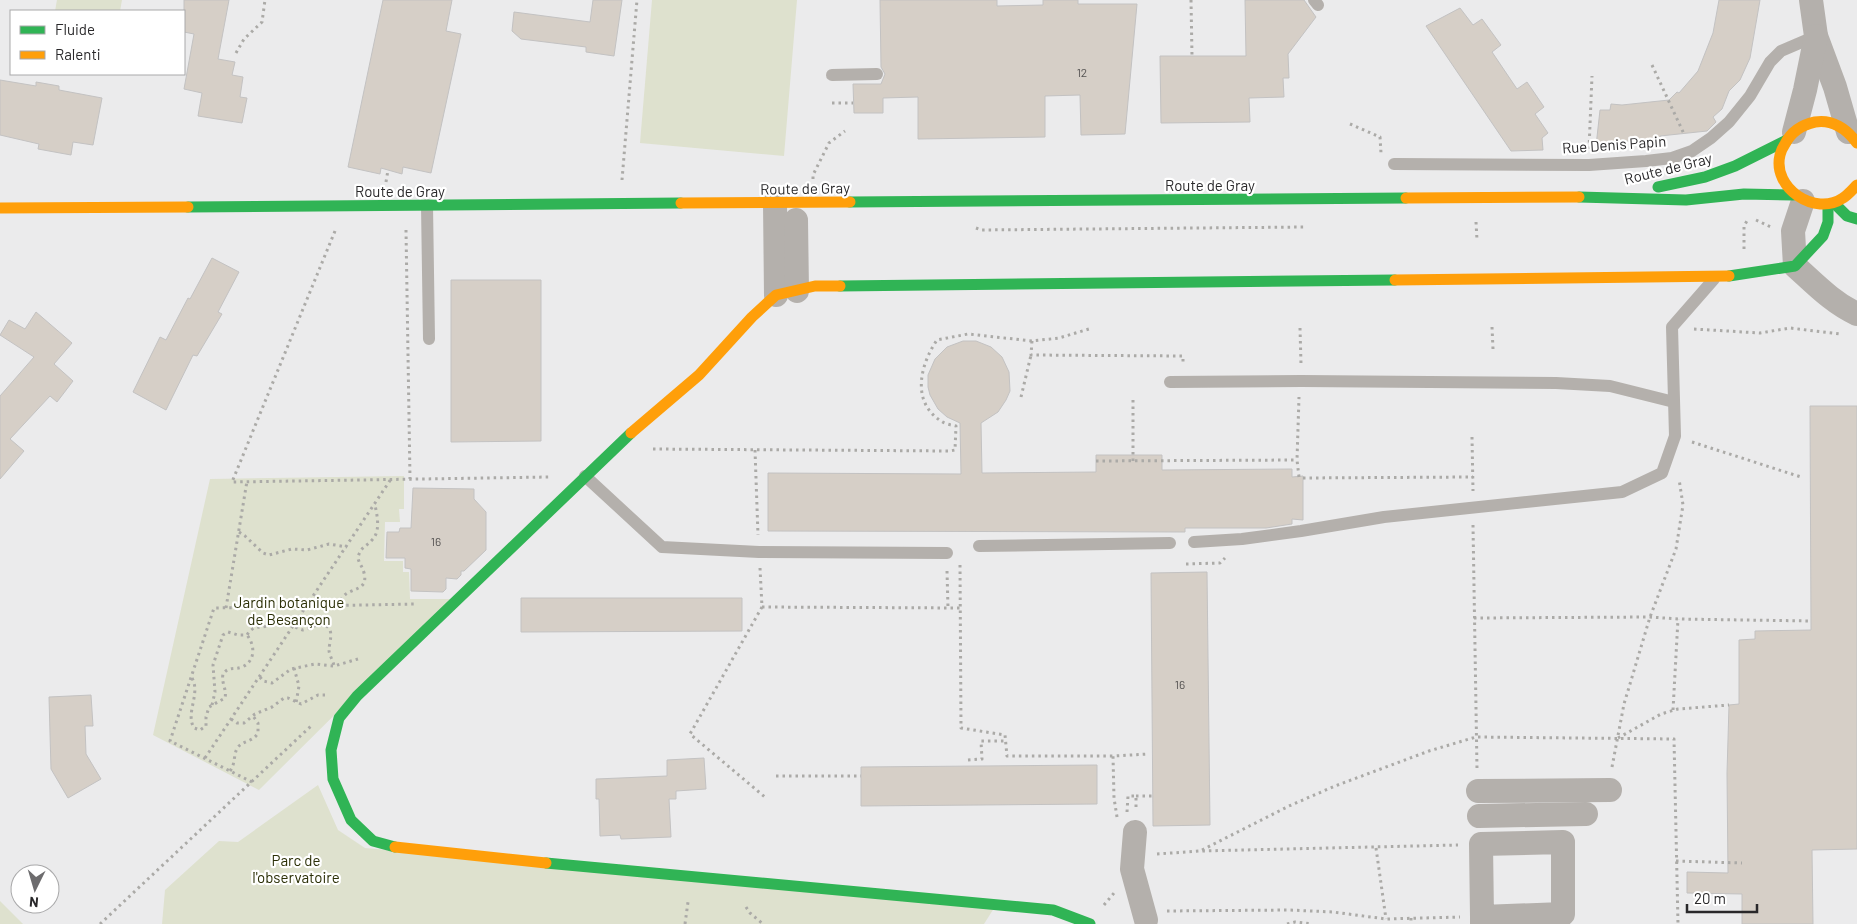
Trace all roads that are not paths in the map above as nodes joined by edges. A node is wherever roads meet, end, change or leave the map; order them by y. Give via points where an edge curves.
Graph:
1 (1811, 0) edge
2 (1816, 36) junction
3 (877, 74) dead end
4 (832, 75) dead end
5 (1791, 136) junction
6 (1853, 137) edge
7 (1394, 164) dead end
8 (1857, 185) edge
9 (1610, 197) junction
10 (1798, 198) junction
11 (775, 204) junction
12 (1831, 204) junction
13 (428, 205) junction
14 (0, 208) edge
15 (1857, 218) edge
16 (796, 220) dead end
17 (1796, 266) junction
18 (1716, 277) junction
19 (786, 293) junction
20 (1852, 324) edge
21 (429, 339) dead end
22 (1170, 382) dead end
23 (1674, 402) junction
24 (585, 476) junction
25 (1194, 542) dead end
26 (1170, 543) dead end
27 (979, 546) dead end
28 (947, 553) road end
29 (1478, 782) road end
30 (1610, 782) road end
31 (1586, 814) dead end
32 (1479, 816) dead end
33 (1129, 822) road end
34 (1155, 916) road end
35 (1482, 920) edge
36 (1090, 924) edge

1 - 2 street
2 - 5 street
2 - 6 street
2 - 7 lane, Rue Denis Papin via 1781,51 1729,122 1692,151 1672,158 1589,164
3 - 4 lane
5 - 6 street, Route de Gray via 1807,124 1822,122 1836,125
5 - 9 street, Route de Gray via 1735,166 1705,177
5 - 10 street via 1781,153 1780,168 1784,183
8 - 12 street via 1847,196
9 - 10 street, Route de Gray via 1686,200 1744,194
9 - 11 street, Route de Gray
10 - 12 street, Route de Gray via 1815,205
10 - 17 street via 1793,231
11 - 13 street, Route de Gray
11 - 19 street
12 - 15 street via 1847,216
12 - 17 street via 1823,236
13 - 14 street, Route de Gray
13 - 21 lane
16 - 19 street
17 - 18 street
17 - 20 street via 1843,307
18 - 19 street via 815,286
18 - 23 lane via 1672,327
19 - 24 street via 752,317 699,375
22 - 23 lane via 1610,386
23 - 25 lane via 1675,436 1662,473 1622,492 1384,517 1242,539
24 - 28 lane via 662,547 759,552
24 - 36 street via 339,718 331,750 333,779 351,820 373,841 393,847 570,865 1053,910
26 - 27 lane
29 - 30 street
31 - 32 street
33 - 34 street via 1132,869
35 - 35 street via 1481,844 1563,842 1563,914

